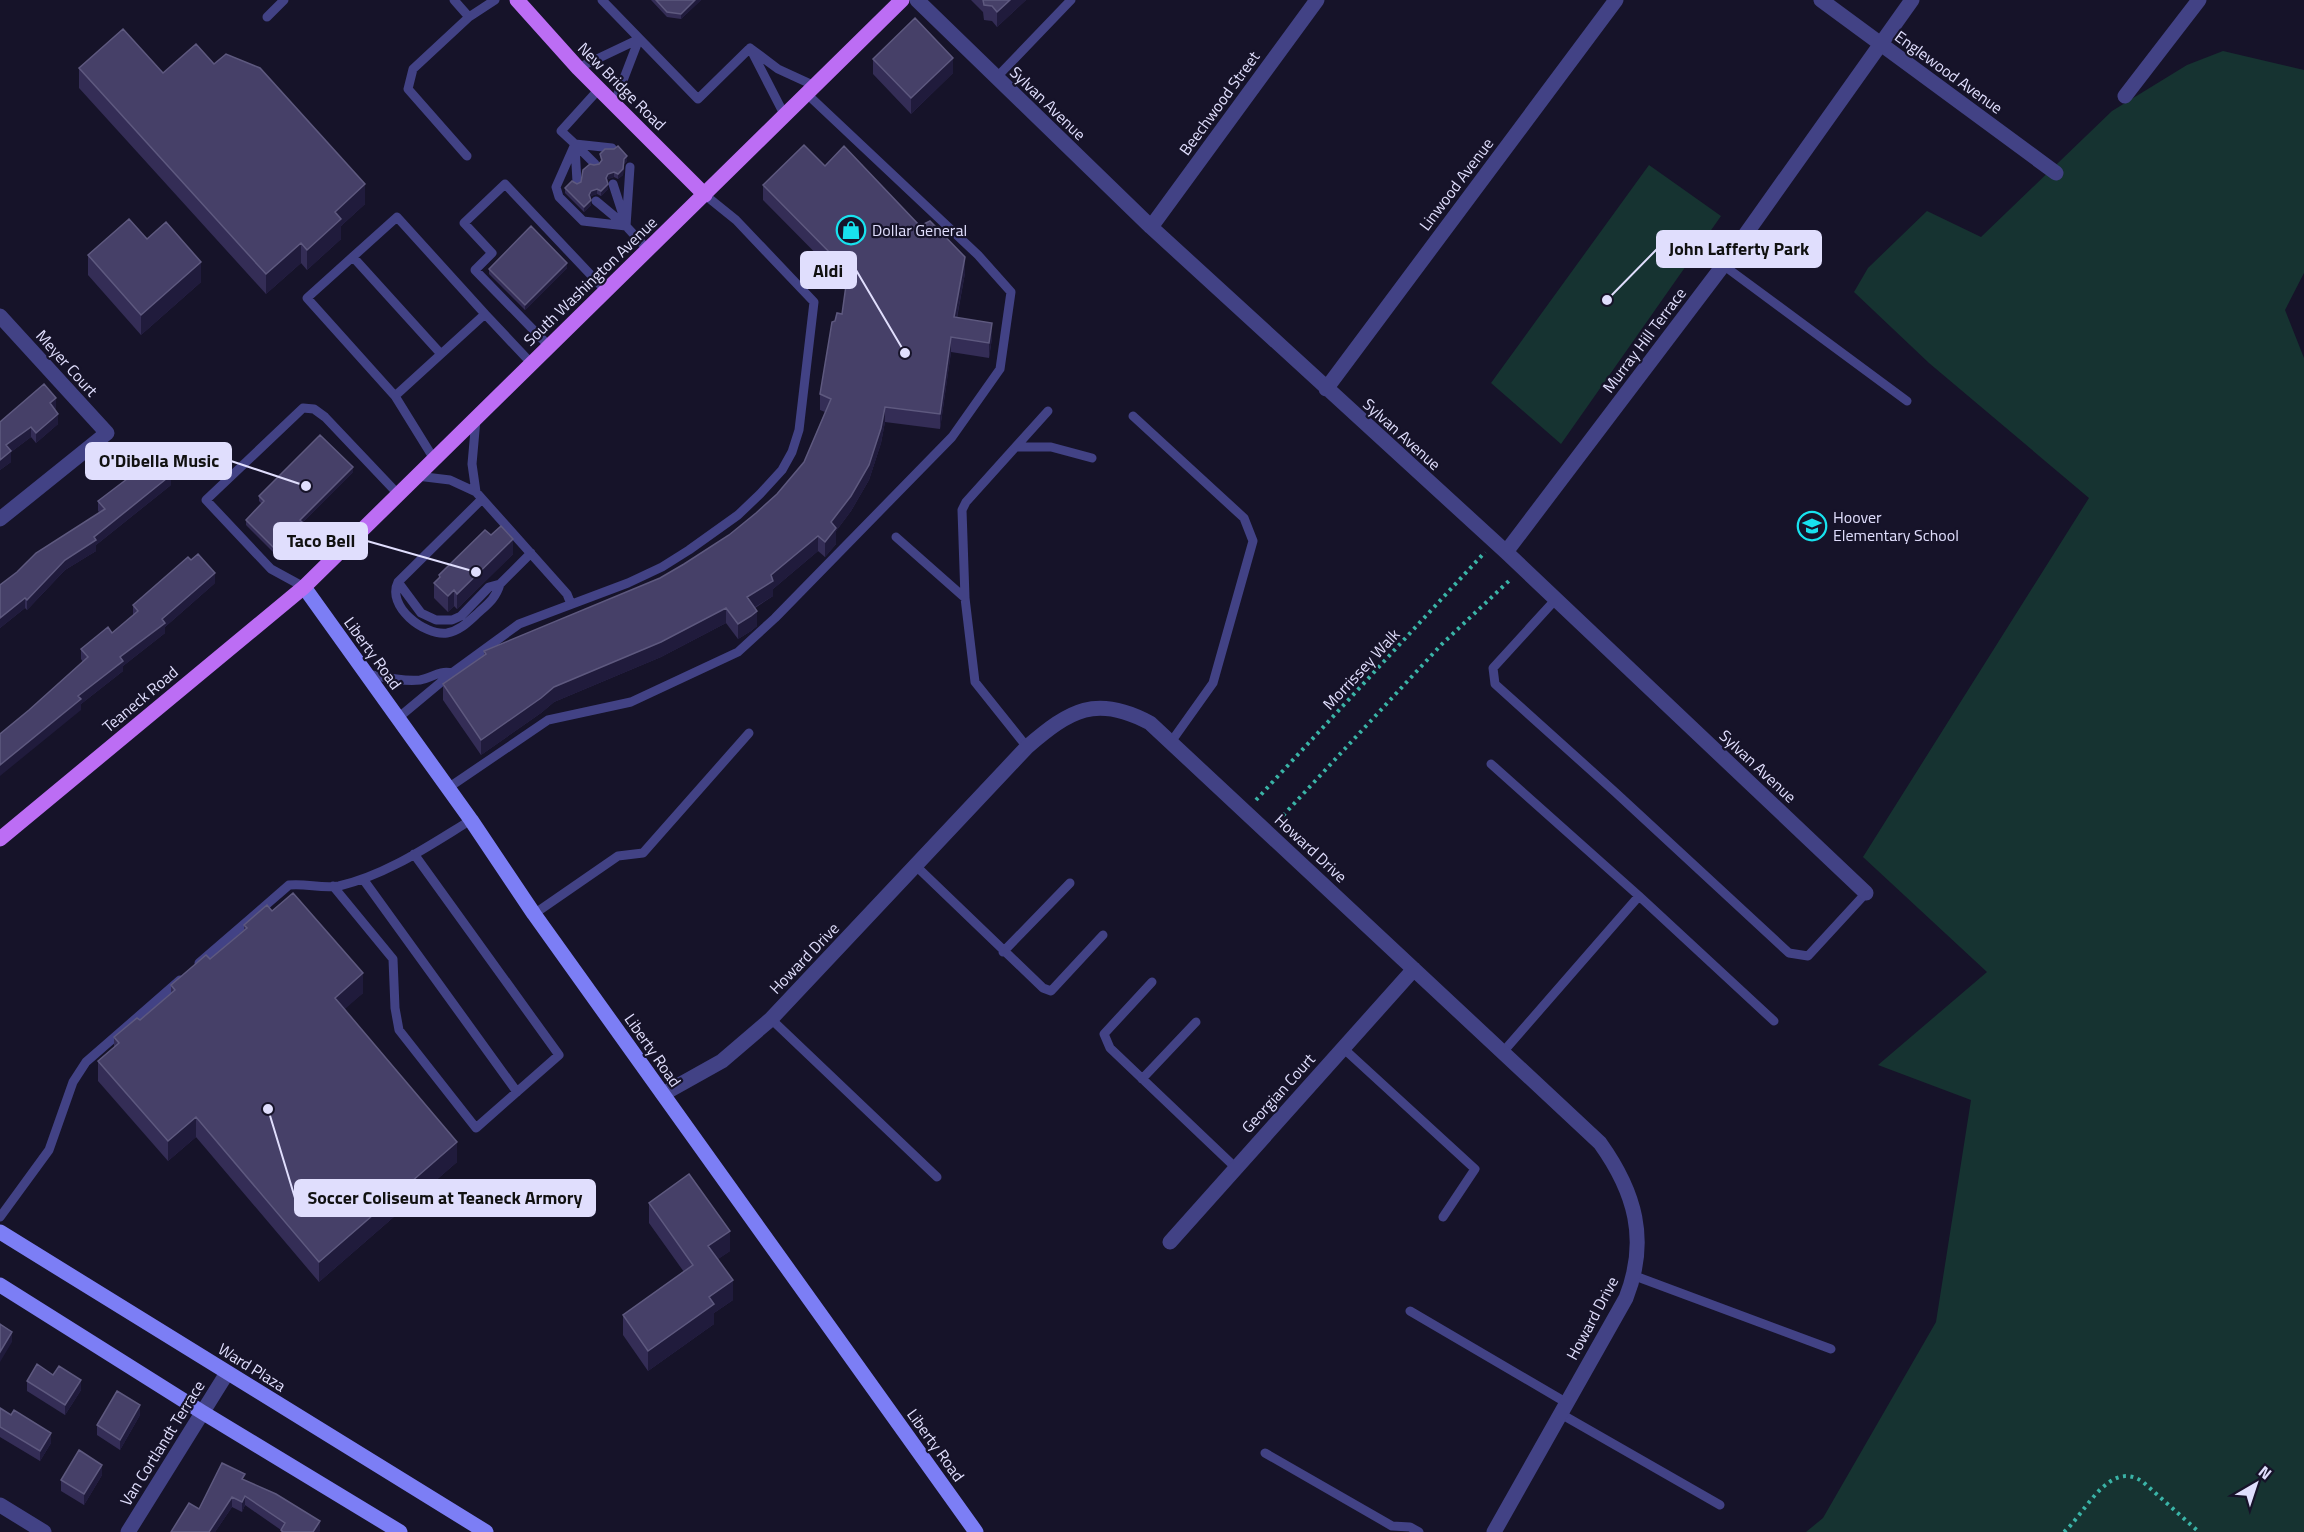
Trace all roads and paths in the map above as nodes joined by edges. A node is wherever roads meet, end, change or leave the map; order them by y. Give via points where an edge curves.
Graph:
1 (285, 0) edge
2 (454, 0) edge
3 (495, 0) edge
4 (517, 0) edge
5 (602, 0) edge
6 (902, 0) edge
7 (917, 0) edge
8 (1071, 0) edge
9 (1317, 0) edge
10 (1616, 0) edge
11 (1821, 0) edge
12 (1912, 0) edge
13 (2199, 0) edge
14 (267, 17) dead end
15 (469, 17) junction
16 (639, 39) junction
17 (1881, 44) junction
18 (750, 48) junction
19 (578, 68) junction
20 (996, 78) junction
21 (599, 89) junction
22 (811, 90) junction
23 (2125, 96) dead end
24 (614, 104) junction
25 (785, 116) junction
26 (574, 144) junction
27 (612, 148) edge
28 (467, 156) dead end
29 (595, 164) edge
30 (630, 167) dead end
31 (2056, 173) dead end
32 (577, 182) edge
33 (614, 184) dead end
34 (705, 195) junction
35 (596, 201) dead end
36 (626, 226) junction
37 (1151, 227) junction
38 (648, 250) junction
39 (353, 257) junction
40 (1723, 265) junction
41 (606, 291) junction
42 (485, 314) junction
43 (0, 316) edge
44 (549, 346) junction
45 (441, 354) junction
46 (531, 364) junction
47 (1326, 389) junction
48 (395, 396) junction
49 (1907, 401) dead end
50 (1048, 411) dead end
51 (1132, 416) dead end
52 (476, 418) junction
53 (1016, 447) junction
54 (1092, 458) dead end
55 (434, 459) junction
56 (417, 476) junction
57 (398, 494) junction
58 (479, 495) junction
59 (0, 519) edge
60 (896, 537) dead end
61 (1500, 547) junction
62 (531, 554) junction
63 (1523, 568) junction
64 (304, 587) junction
65 (965, 598) junction
66 (1556, 599) junction
67 (571, 604) junction
68 (452, 673) junction
69 (366, 674) junction
70 (398, 718) junction
71 (748, 733) dead end
72 (1171, 742) junction
73 (1027, 747) junction
74 (1491, 764) dead end
75 (448, 788) junction
76 (1245, 812) junction
77 (471, 820) junction
78 (1268, 833) junction
79 (0, 839) edge
80 (414, 854) junction
81 (916, 866) junction
82 (363, 879) junction
83 (1070, 883) dead end
84 (333, 886) junction
85 (1866, 893) joint
86 (1639, 896) junction
87 (534, 914) junction
88 (1103, 935) dead end
89 (1003, 952) junction
90 (193, 969) edge
91 (1414, 969) junction
92 (184, 977) edge
93 (1152, 982) dead end
94 (771, 1018) junction
95 (1774, 1021) dead end
96 (1196, 1022) dead end
97 (1343, 1048) junction
98 (1503, 1052) junction
99 (1142, 1079) junction
100 (517, 1092) junction
101 (663, 1094) junction
102 (1236, 1168) junction
103 (937, 1177) dead end
104 (0, 1217) edge
105 (1443, 1217) dead end
106 (0, 1232) edge
107 (1170, 1242) dead end
108 (1635, 1276) junction
109 (0, 1286) edge
110 (1410, 1311) dead end
111 (1831, 1349) dead end
112 (227, 1373) junction
113 (1564, 1409) junction
114 (202, 1412) junction
115 (1265, 1453) dead end
116 (1720, 1505) dead end
117 (0, 1506) edge
118 (44, 1532) edge
119 (128, 1532) edge
120 (400, 1532) edge
121 (486, 1532) edge
122 (976, 1532) edge
123 (1419, 1532) edge
124 (1494, 1532) edge
125 (2064, 1532) edge
126 (2199, 1532) edge

1 - 14 lane
2 - 15 lane
3 - 15 lane
4 - 19 main road, New Bridge Road
5 - 16 lane
6 - 22 main road, South Washington Avenue
7 - 20 street, Sylvan Avenue
8 - 20 lane
9 - 37 street, Beechwood Street
10 - 47 street, Linwood Avenue
11 - 17 street, Englewood Avenue
12 - 17 street, Murray Hill Terrace
13 - 23 street
15 - 28 lane via 413,69 408,89
16 - 18 lane via 698,99
16 - 19 lane
16 - 24 lane
17 - 31 street, Englewood Avenue
17 - 40 street, Murray Hill Terrace
18 - 22 lane
18 - 25 lane
19 - 21 main road, New Bridge Road
20 - 37 street, Sylvan Avenue
21 - 24 main road, New Bridge Road
21 - 26 lane via 561,131
22 - 25 main road, South Washington Avenue
22 - 75 lane via 1011,292 1000,369 952,437 738,652 631,702 548,720
24 - 34 main road, New Bridge Road
25 - 34 main road, South Washington Avenue
26 - 27 lane
26 - 29 lane
26 - 32 lane
26 - 36 lane via 556,187 559,197 583,221
30 - 36 lane
33 - 36 lane
34 - 38 main road, South Washington Avenue
34 - 67 lane via 736,220 814,302 799,430 792,452 760,494 690,550 628,583
35 - 36 lane
36 - 38 lane
37 - 47 street, Sylvan Avenue
38 - 41 main road, South Washington Avenue
39 - 42 lane via 397,218
39 - 45 lane
39 - 48 lane via 307,298
40 - 49 lane
40 - 61 street, Murray Hill Terrace
41 - 44 main road, South Washington Avenue
41 - 44 lane via 505,184 464,223 492,253 476,270
42 - 45 lane
42 - 46 lane
43 - 59 street, Meyer Court via 107,433
44 - 46 main road, South Washington Avenue
45 - 48 lane
46 - 52 main road, South Washington Avenue
47 - 61 street, Sylvan Avenue
48 - 55 lane
50 - 53 lane
51 - 72 lane via 1244,518 1253,542 1213,683
52 - 55 main road, South Washington Avenue
52 - 58 lane via 472,464
53 - 54 lane via 1051,447
53 - 65 lane via 962,510
55 - 56 main road, South Washington Avenue
56 - 57 main road, South Washington Avenue
56 - 58 lane via 450,480
57 - 64 main road, South Washington Avenue
57 - 64 lane via 325,417 314,409 303,408 206,500 271,569
58 - 62 lane
58 - 62 lane via 398,582 421,613 444,621 460,616
60 - 65 lane
61 - 63 street, Sylvan Avenue
61 - 76 path, Morrissey Walk
62 - 67 lane via 567,594
63 - 66 street, Sylvan Avenue
63 - 78 path via 1442,644
64 - 69 main road, Liberty Road
64 - 79 main road, Teaneck Road
65 - 73 lane via 975,682
66 - 85 street, Sylvan Avenue
66 - 85 lane via 1493,668 1495,684 1789,953 1808,956
67 - 68 lane via 519,624
68 - 69 lane via 444,671 420,680
68 - 70 lane
69 - 70 main road, Liberty Road
70 - 75 main road, Liberty Road
71 - 87 lane via 643,853 618,856
72 - 73 street, Howard Drive via 1150,723 1107,707 1078,711
72 - 76 street, Howard Drive
73 - 81 street, Howard Drive
74 - 86 lane
75 - 77 main road, Liberty Road
76 - 78 street, Howard Drive
77 - 80 lane
77 - 87 main road, Liberty Road
78 - 91 street, Howard Drive
80 - 82 lane
80 - 100 lane via 559,1055
81 - 89 lane
81 - 94 street, Howard Drive
82 - 84 lane
82 - 100 lane
83 - 89 lane
84 - 90 lane via 289,885
84 - 100 lane via 393,959 399,1030 476,1128
86 - 95 lane
86 - 98 lane
87 - 101 main road, Liberty Road
88 - 89 lane via 1051,991 1042,988
91 - 97 street, Georgian Court
91 - 98 street, Howard Drive
92 - 104 lane via 86,1062 73,1082 49,1150
93 - 99 lane via 1104,1035 1110,1048
94 - 101 street, Howard Drive via 722,1061
94 - 103 lane
96 - 99 lane
97 - 102 street, Georgian Court
97 - 105 lane via 1475,1169
98 - 108 street, Howard Drive via 1600,1143 1618,1168 1635,1219
99 - 102 lane
101 - 122 main road, Liberty Road
102 - 107 street, Georgian Court
106 - 112 main road, Ward Plaza
108 - 111 lane
108 - 113 street, Howard Drive
109 - 114 main road
110 - 113 lane
112 - 114 street, Van Cortlandt Terrace
112 - 121 main road, Ward Plaza
113 - 116 lane
113 - 124 street, Howard Drive
114 - 119 street, Van Cortlandt Terrace
114 - 120 main road
115 - 123 lane via 1392,1526
117 - 118 street
125 - 126 path via 2091,1499 2124,1474 2143,1482

